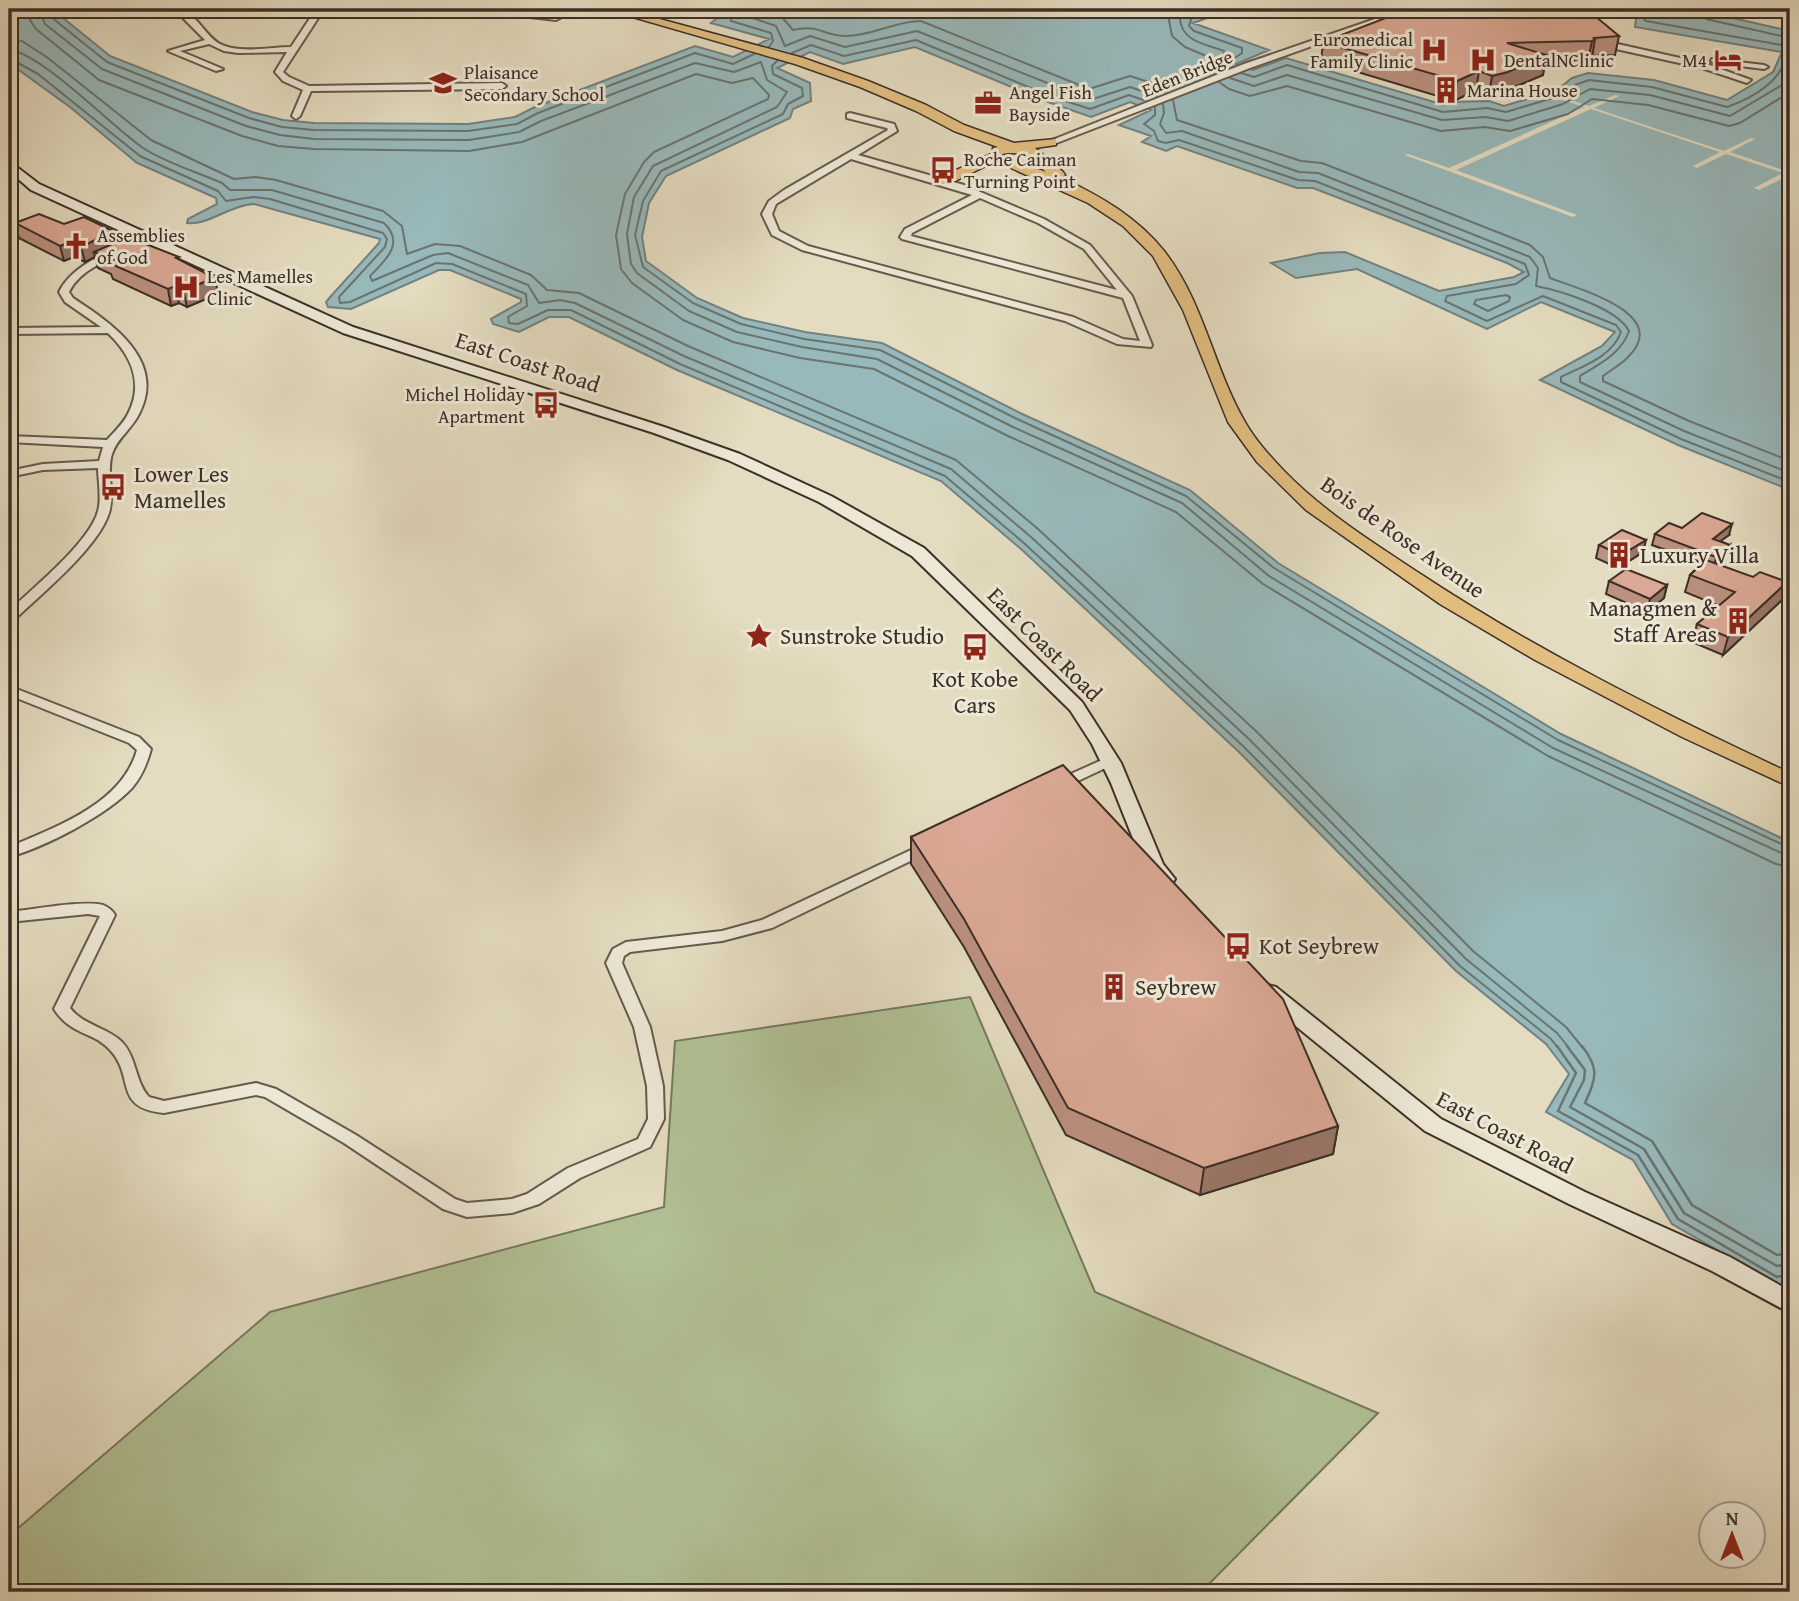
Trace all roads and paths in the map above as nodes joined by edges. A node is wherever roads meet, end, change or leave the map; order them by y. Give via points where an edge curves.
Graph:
1 (178, 9) edge
2 (320, 9) edge
3 (477, 9) edge
4 (611, 9) edge
5 (1414, 9) edge
6 (1385, 10) edge
7 (1397, 14) junction
8 (556, 18) dead end
9 (1599, 28) edge
10 (210, 41) junction
11 (1297, 48) junction
12 (293, 49) junction
13 (1639, 51) junction
14 (1764, 67) dead end
15 (219, 69) dead end
16 (1746, 80) dead end
17 (502, 86) dead end
18 (308, 89) junction
19 (296, 116) dead end
20 (850, 116) dead end
21 (959, 128) junction
22 (1051, 142) junction
23 (1015, 147) junction
24 (993, 155) junction
25 (850, 156) junction
26 (1037, 157) junction
27 (9, 165) edge
28 (1012, 165) junction
29 (944, 181) junction
30 (961, 187) junction
31 (1072, 187) junction
32 (979, 195) junction
33 (154, 239) junction
34 (1127, 296) junction
35 (113, 330) junction
36 (9, 331) edge
37 (9, 439) edge
38 (110, 444) junction
39 (104, 464) junction
40 (9, 474) edge
41 (10, 616) edge
42 (9, 690) edge
43 (1111, 760) junction
44 (1790, 781) edge
45 (1050, 789) edge
46 (939, 842) edge
47 (9, 852) edge
48 (1180, 897) edge
49 (9, 917) edge
50 (1255, 978) edge
51 (1790, 1303) edge

1 - 10 street
2 - 12 street
3 - 8 street
4 - 21 main road via 799,61 876,89
5 - 7 street via 1410,14
6 - 7 street
6 - 11 street via 1310,38
7 - 11 street
9 - 13 street via 1598,34 1610,45
10 - 12 street via 236,50
10 - 15 street via 172,51
11 - 22 street, Eden Bridge
12 - 18 street via 279,72
13 - 14 street via 1652,49
13 - 16 street
17 - 18 street
18 - 19 street
20 - 25 street via 893,129
21 - 23 main road
21 - 24 main road
22 - 23 main road
22 - 26 main road
23 - 24 main road via 999,149
23 - 26 main road, Bois de Rose Avenue via 1029,149
24 - 28 main road, Bois de Rose Avenue
24 - 29 main road
25 - 29 street
25 - 34 street via 772,203 767,214 775,233 805,248 1069,319 1121,342 1147,345
26 - 28 main road
26 - 31 main road, Bois de Rose Avenue
27 - 33 main road, East Coast Road via 35,187
28 - 30 main road
28 - 31 main road, Bois de Rose Avenue
29 - 30 street
30 - 32 street
31 - 44 main road, Bois de Rose Avenue via 1118,216 1159,254 1187,301 1231,412 1256,451 1288,485 1345,531 1503,635 1586,682
32 - 34 street via 1087,247
32 - 34 street via 908,231 905,237
33 - 35 street via 80,271 66,286 69,300
33 - 43 main road, East Coast Road via 348,330 734,457 884,530 918,552 1076,706
35 - 36 street
35 - 38 street via 132,351 141,383 131,421
37 - 38 street
38 - 39 street
39 - 40 street
39 - 41 street via 105,503 98,525
42 - 47 street via 134,740 144,749 139,770 92,811
43 - 45 street
43 - 48 main road, East Coast Road via 1154,866
46 - 49 street via 767,924 722,936 626,947 618,953 614,963 642,1027 655,1086 656,1119 644,1143 573,1173 533,1199 487,1210 449,1204 349,1139 256,1088 164,1107 141,1103 112,1041 70,1022 62,1009 108,915 88,909
50 - 51 main road, East Coast Road via 1433,1125 1721,1264

